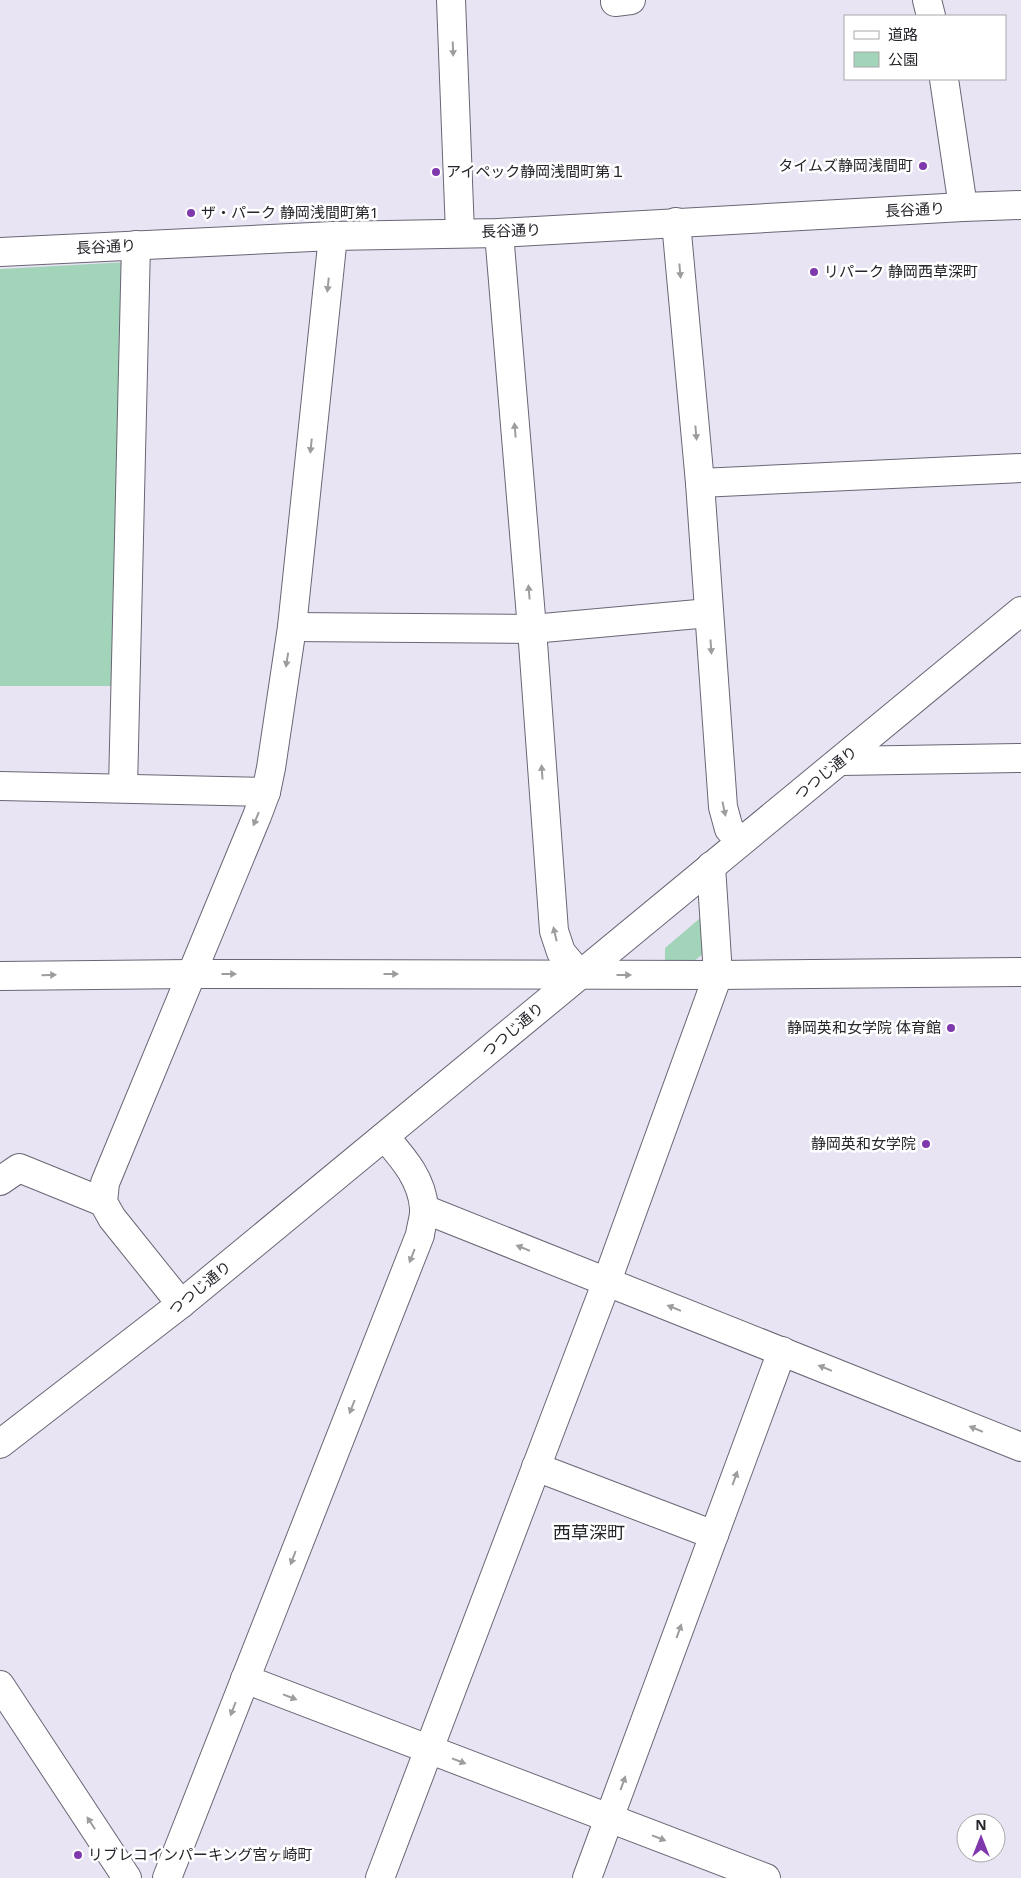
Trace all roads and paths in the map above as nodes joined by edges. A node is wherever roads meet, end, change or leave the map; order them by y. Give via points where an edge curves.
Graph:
1 (451, 0) edge
2 (615, 0) edge
3 (631, 0) edge
4 (927, 0) edge
5 (930, 15) edge
6 (944, 80) edge
7 (1021, 205) edge
8 (963, 207) junction
9 (676, 222) junction
10 (460, 233) junction
11 (499, 233) junction
12 (333, 236) junction
13 (136, 245) junction
14 (0, 252) edge
15 (1021, 468) edge
16 (700, 484) junction
17 (1021, 611) edge
18 (709, 613) junction
19 (292, 627) junction
20 (532, 629) junction
21 (1021, 758) edge
22 (841, 761) junction
23 (0, 786) edge
24 (123, 788) junction
25 (266, 792) junction
26 (741, 841) junction
27 (712, 866) junction
28 (1021, 972) edge
29 (191, 974) junction
30 (580, 974) junction
31 (718, 975) junction
32 (0, 976) edge
33 (385, 1137) junction
34 (0, 1181) edge
35 (103, 1202) junction
36 (424, 1209) junction
37 (607, 1281) junction
38 (181, 1304) junction
39 (782, 1351) junction
40 (0, 1444) edge
41 (1021, 1447) edge
42 (536, 1467) junction
43 (714, 1535) junction
44 (245, 1679) junction
45 (0, 1685) edge
46 (428, 1749) junction
47 (610, 1818) junction
48 (128, 1878) edge
49 (167, 1878) edge
50 (380, 1878) edge
51 (587, 1878) edge
52 (766, 1878) edge

1 -> 10 street
2 - 3 street
4 - 5 street
6 - 8 street
7 - 8 street, 長谷通り
8 - 9 street, 長谷通り
9 - 11 street, 長谷通り
9 -> 16 street
10 - 11 street, 長谷通り
10 - 12 street, 長谷通り
20 -> 11 street
12 - 13 street, 長谷通り
12 -> 19 street
13 - 14 street, 長谷通り
13 - 24 street
15 - 16 street
16 - 18 street
17 - 22 street, つつじ通り
18 - 20 street
18 -> 26 street via 723,806 729,829
19 - 20 street
19 -> 25 street
30 -> 20 street via 560,952 554,931
21 - 22 street
22 - 26 street, つつじ通り
23 - 24 street
24 - 25 street
25 -> 29 street
26 - 27 street, つつじ通り
27 - 30 street, つつじ通り
27 - 31 street
28 - 31 street
29 -> 30 street
32 -> 29 street
29 - 35 street via 105,1183
30 -> 31 street
30 - 33 street, つつじ通り
31 - 37 street
33 - 36 street via 415,1178
33 - 38 street, つつじ通り
34 - 35 street via 18,1168
35 - 38 street via 112,1218
37 -> 36 street
36 -> 44 street via 420,1235
39 -> 37 street
37 - 42 street
38 - 40 street, つつじ通り
41 -> 39 street
43 -> 39 street
42 - 43 street
42 - 46 street
47 -> 43 street
44 -> 46 street
44 -> 49 street
48 -> 45 street
46 -> 47 street
46 - 50 street
47 - 51 street
47 -> 52 street

